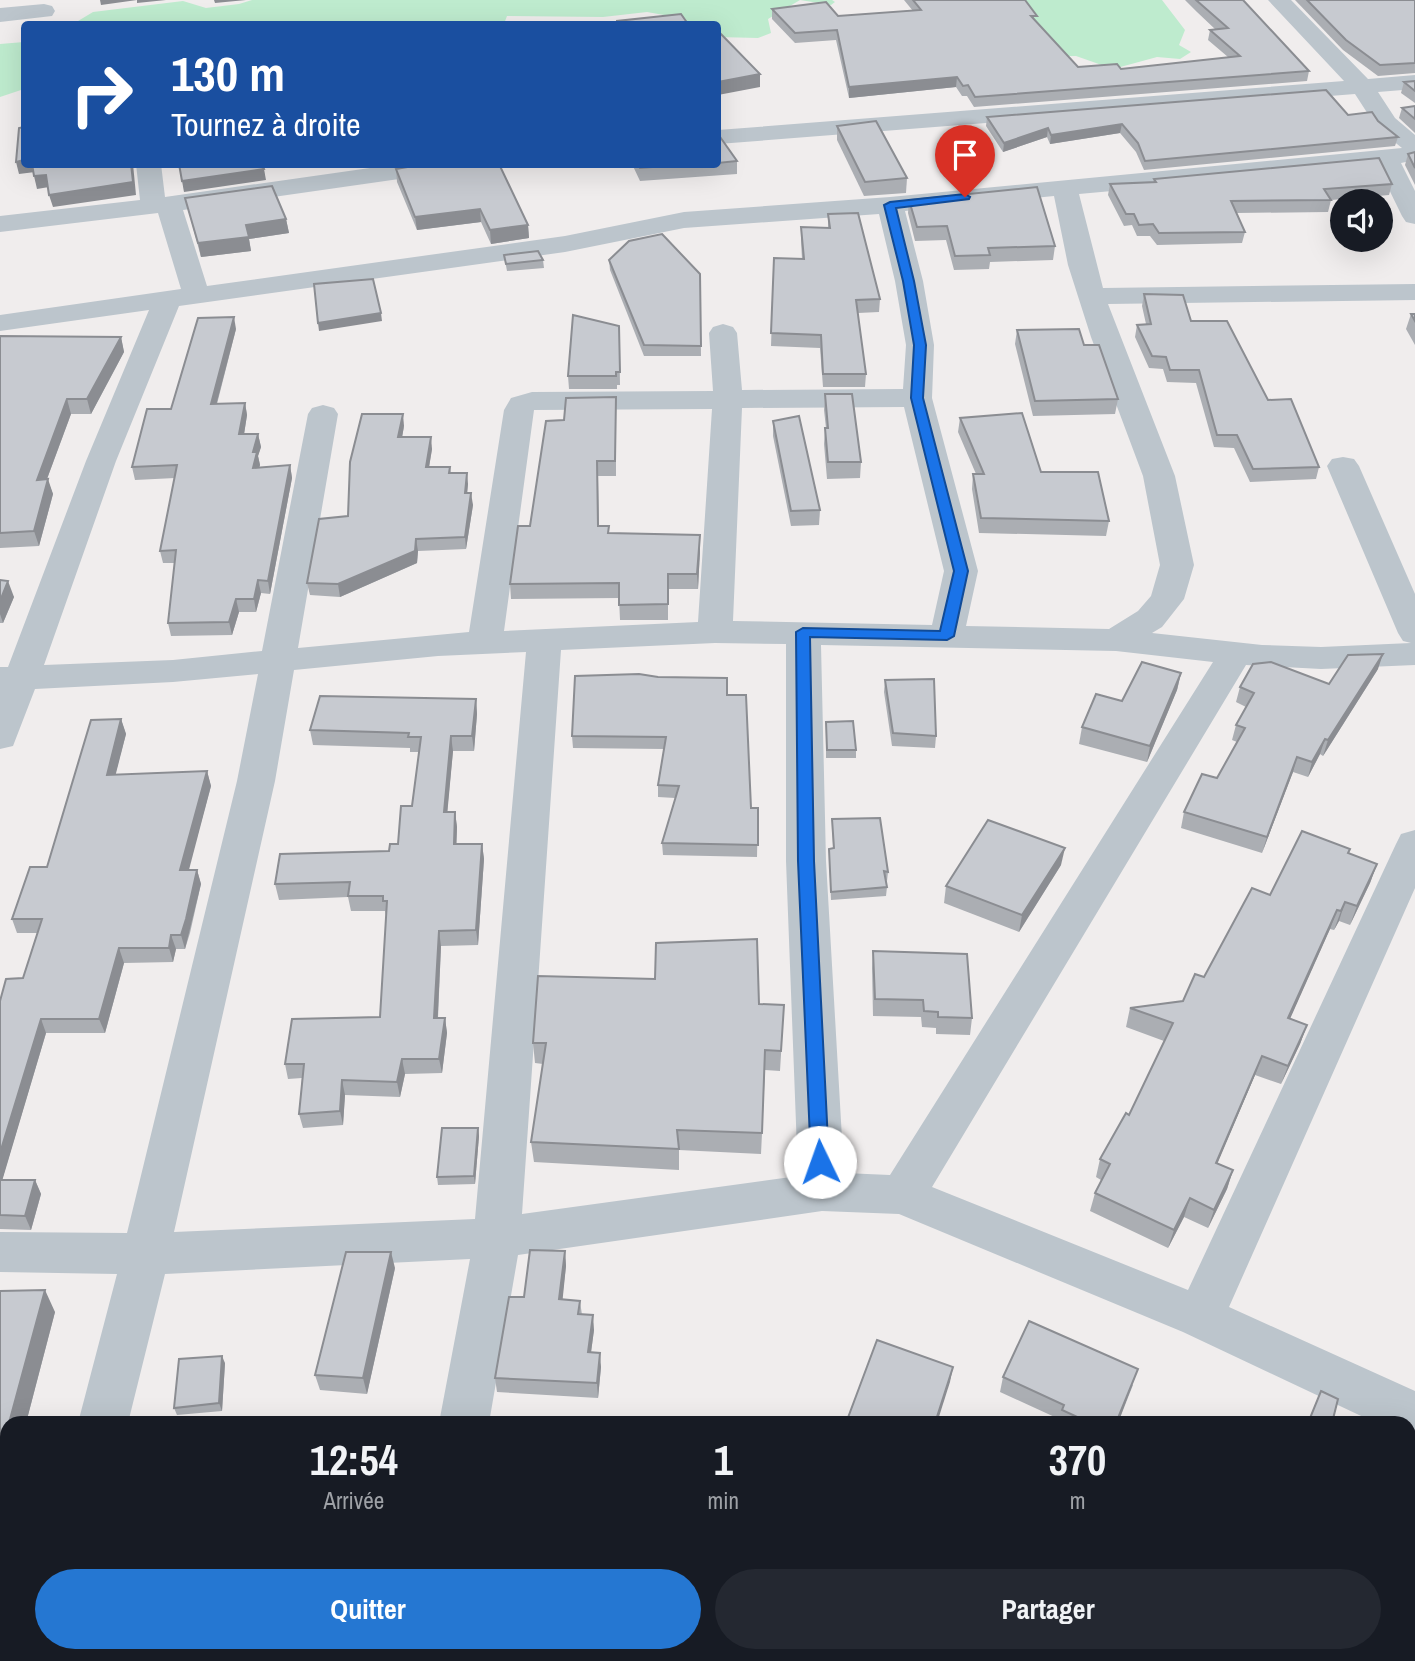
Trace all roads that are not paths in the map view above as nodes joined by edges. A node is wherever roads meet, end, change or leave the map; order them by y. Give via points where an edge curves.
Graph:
1 (1279, 0) edge
2 (44, 11) dead end
3 (0, 15) edge
4 (1415, 82) edge
5 (1362, 86) junction
6 (721, 136) edge
7 (1415, 147) edge
8 (1415, 153) edge
9 (1386, 159) junction
10 (149, 168) edge
11 (426, 168) edge
12 (1065, 187) junction
13 (161, 205) junction
14 (890, 205) junction
15 (1415, 216) edge
16 (0, 224) edge
17 (1415, 292) edge
18 (1092, 296) junction
19 (182, 297) junction
20 (0, 323) edge
21 (723, 333) dead end
22 (728, 398) junction
23 (917, 398) junction
24 (323, 414) dead end
25 (1343, 466) dead end
26 (715, 632) junction
27 (803, 632) junction
28 (1415, 633) edge
29 (947, 636) junction
30 (1116, 640) junction
31 (544, 642) junction
32 (485, 644) junction
33 (1236, 653) junction
34 (1415, 654) edge
35 (277, 661) junction
36 (10, 678) edge
37 (0, 737) edge
38 (1415, 844) edge
39 (822, 1192) junction
40 (902, 1195) junction
41 (497, 1238) junction
42 (0, 1252) edge
43 (146, 1254) junction
44 (1200, 1317) junction
45 (105, 1416) edge
46 (465, 1416) edge
47 (1415, 1416) edge

1 - 5 street
2 - 3 street
4 - 5 street
5 - 6 street
5 - 7 street via 1386,122
8 - 9 street
9 - 12 street
9 - 15 street
10 - 13 street
11 - 13 street
12 - 14 street
12 - 18 street
13 - 16 street
13 - 19 street via 186,268
14 - 19 street via 684,220 565,244
14 - 23 street via 920,345
17 - 18 street
18 - 30 street via 1159,476 1177,565 1167,599 1150,619
19 - 20 street
19 - 36 street via 101,461
21 - 22 street
22 - 23 street
22 - 26 street
22 - 32 street via 522,404
23 - 29 street via 961,571
24 - 35 street
25 - 28 street
26 - 27 street
26 - 31 street
27 - 29 street
27 - 39 street via 806,861
29 - 30 street
30 - 33 street
31 - 32 street
31 - 41 street
32 - 35 street
33 - 34 street via 1321,658
33 - 40 street
35 - 36 street
35 - 43 street via 253,795
36 - 37 street
38 - 44 street
39 - 40 street
39 - 41 street
40 - 44 street
41 - 43 street
41 - 46 street
42 - 43 street
43 - 45 street
44 - 47 street

